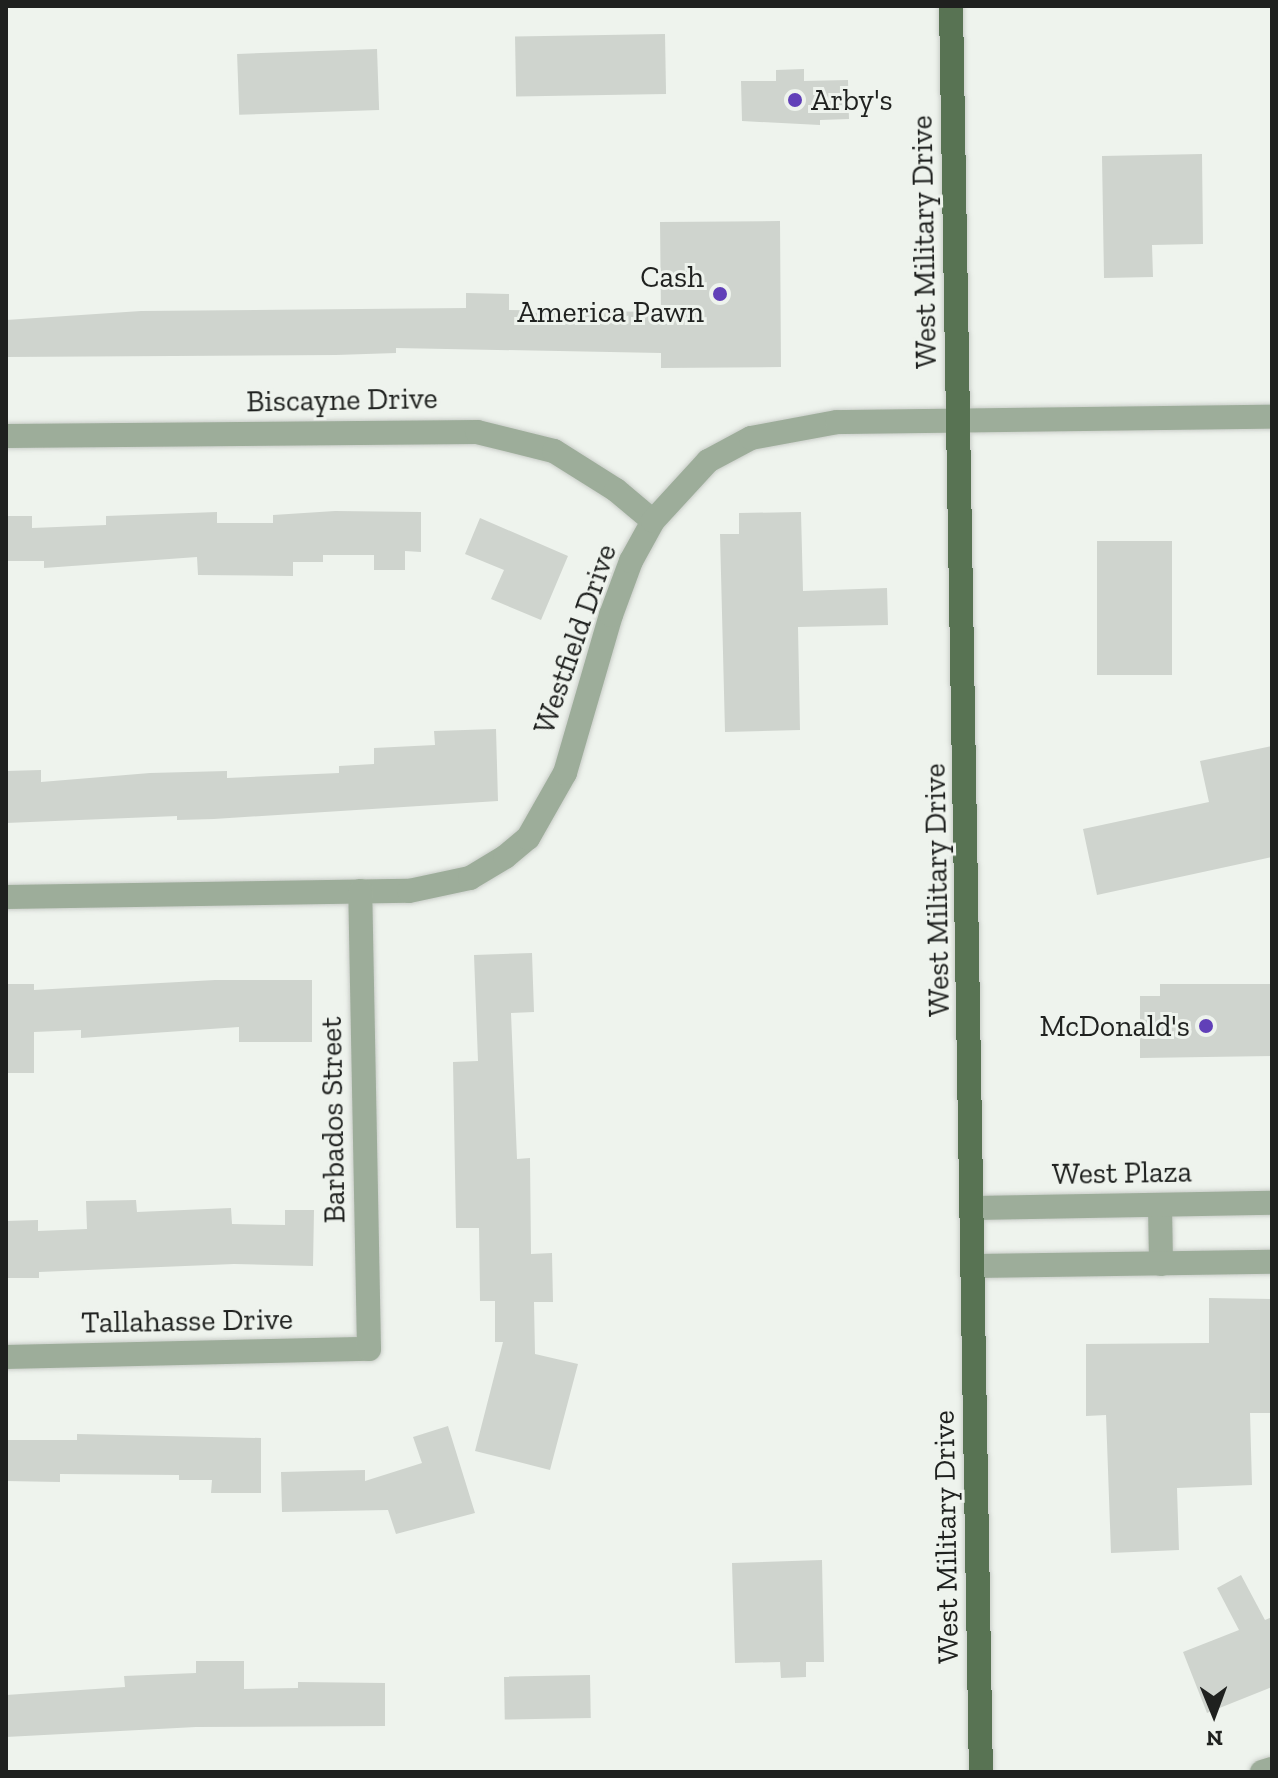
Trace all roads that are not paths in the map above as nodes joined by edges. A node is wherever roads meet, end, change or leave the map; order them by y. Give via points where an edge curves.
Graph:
1 (951, 6) edge
2 (1272, 417) edge
3 (960, 420) junction
4 (6, 436) edge
5 (653, 521) junction
6 (360, 891) junction
7 (6, 897) edge
8 (1272, 1203) edge
9 (1160, 1205) junction
10 (974, 1208) junction
11 (1272, 1262) edge
12 (1161, 1264) junction
13 (975, 1266) junction
14 (369, 1349) joint
15 (6, 1357) edge
16 (1272, 1769) edge
17 (981, 1772) edge
18 (1262, 1772) edge

1 - 3 main road, West Military Drive
2 - 3 street, Westfield Drive
3 - 5 street, Westfield Drive via 837,422 751,438 708,461
3 - 10 main road, West Military Drive
4 - 5 street, Biscayne Drive via 477,432 554,451
5 - 6 street, Westfield Drive via 611,615 565,773 528,838 470,878 409,891
6 - 7 street, Westfield Drive
6 - 14 street, Barbados Street
8 - 9 street, West Plaza
9 - 10 street, West Plaza
9 - 12 street
10 - 13 main road, West Military Drive
11 - 12 street
12 - 13 street
13 - 17 main road, West Military Drive
14 - 15 street, Tallahasse Drive
16 - 18 street

